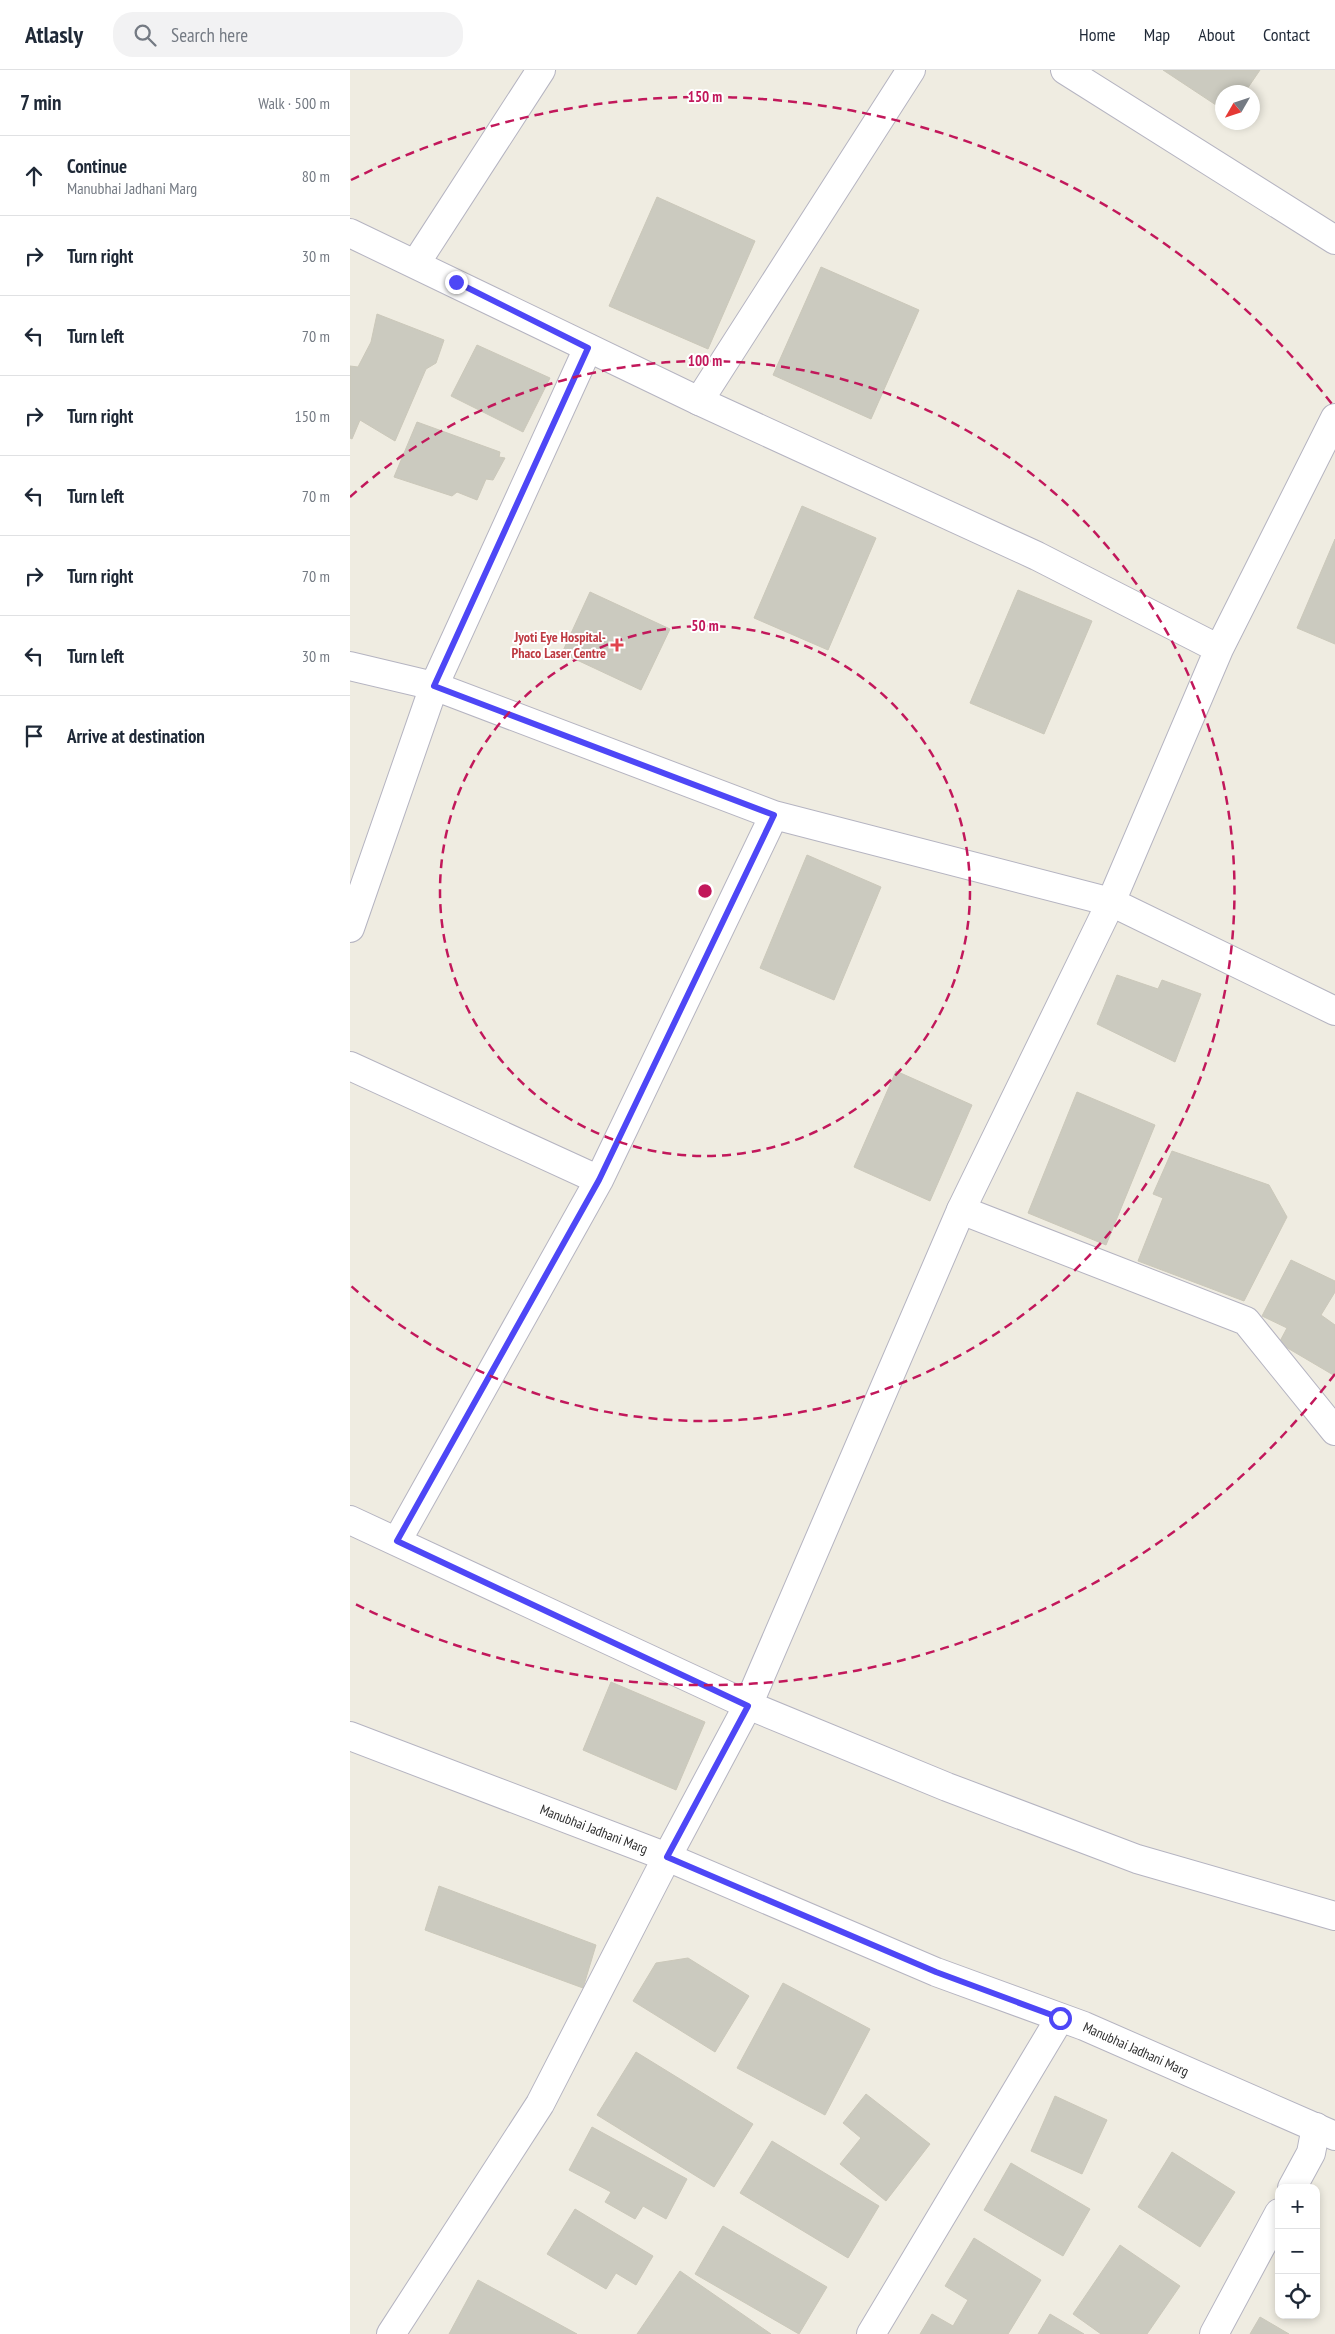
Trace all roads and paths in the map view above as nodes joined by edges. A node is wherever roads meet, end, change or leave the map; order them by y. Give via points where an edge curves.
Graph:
1 (540, 70) edge
2 (911, 70) edge
3 (1065, 70) edge
4 (350, 233) edge
5 (1335, 240) edge
6 (416, 264) junction
7 (588, 348) junction
8 (699, 401) junction
9 (1335, 418) edge
10 (1219, 649) junction
11 (350, 666) edge
12 (434, 686) junction
13 (774, 815) junction
14 (1111, 902) junction
15 (350, 928) edge
16 (1335, 1011) edge
17 (350, 1066) edge
18 (599, 1180) junction
19 (961, 1210) junction
20 (1335, 1431) edge
21 (350, 1520) edge
22 (397, 1541) junction
23 (748, 1706) junction
24 (350, 1736) edge
25 (667, 1857) junction
26 (1335, 1916) edge
27 (1060, 2018) junction
28 (1326, 2132) edge
29 (1294, 2184) edge
30 (1275, 2220) edge
31 (391, 2334) edge
32 (872, 2334) edge
33 (1214, 2334) edge

1 - 6 street
2 - 8 street
3 - 5 street
4 - 6 street
6 - 7 street
7 - 8 street
7 - 12 street
8 - 10 street via 1037,556
9 - 10 street
10 - 14 street
11 - 12 street
12 - 13 street
12 - 15 street
13 - 14 street
13 - 18 street
14 - 16 street
14 - 19 street
17 - 18 street
18 - 22 street
19 - 20 street via 1246,1321
19 - 23 street
21 - 22 street
22 - 23 street
23 - 25 street
23 - 26 street via 1136,1859
24 - 25 street, Manubhai Jadhani Marg
25 - 27 street, Manubhai Jadhani Marg via 936,1972
25 - 31 street via 540,2104
27 - 28 street, Manubhai Jadhani Marg
27 - 32 street
28 - 29 street
30 - 33 street

